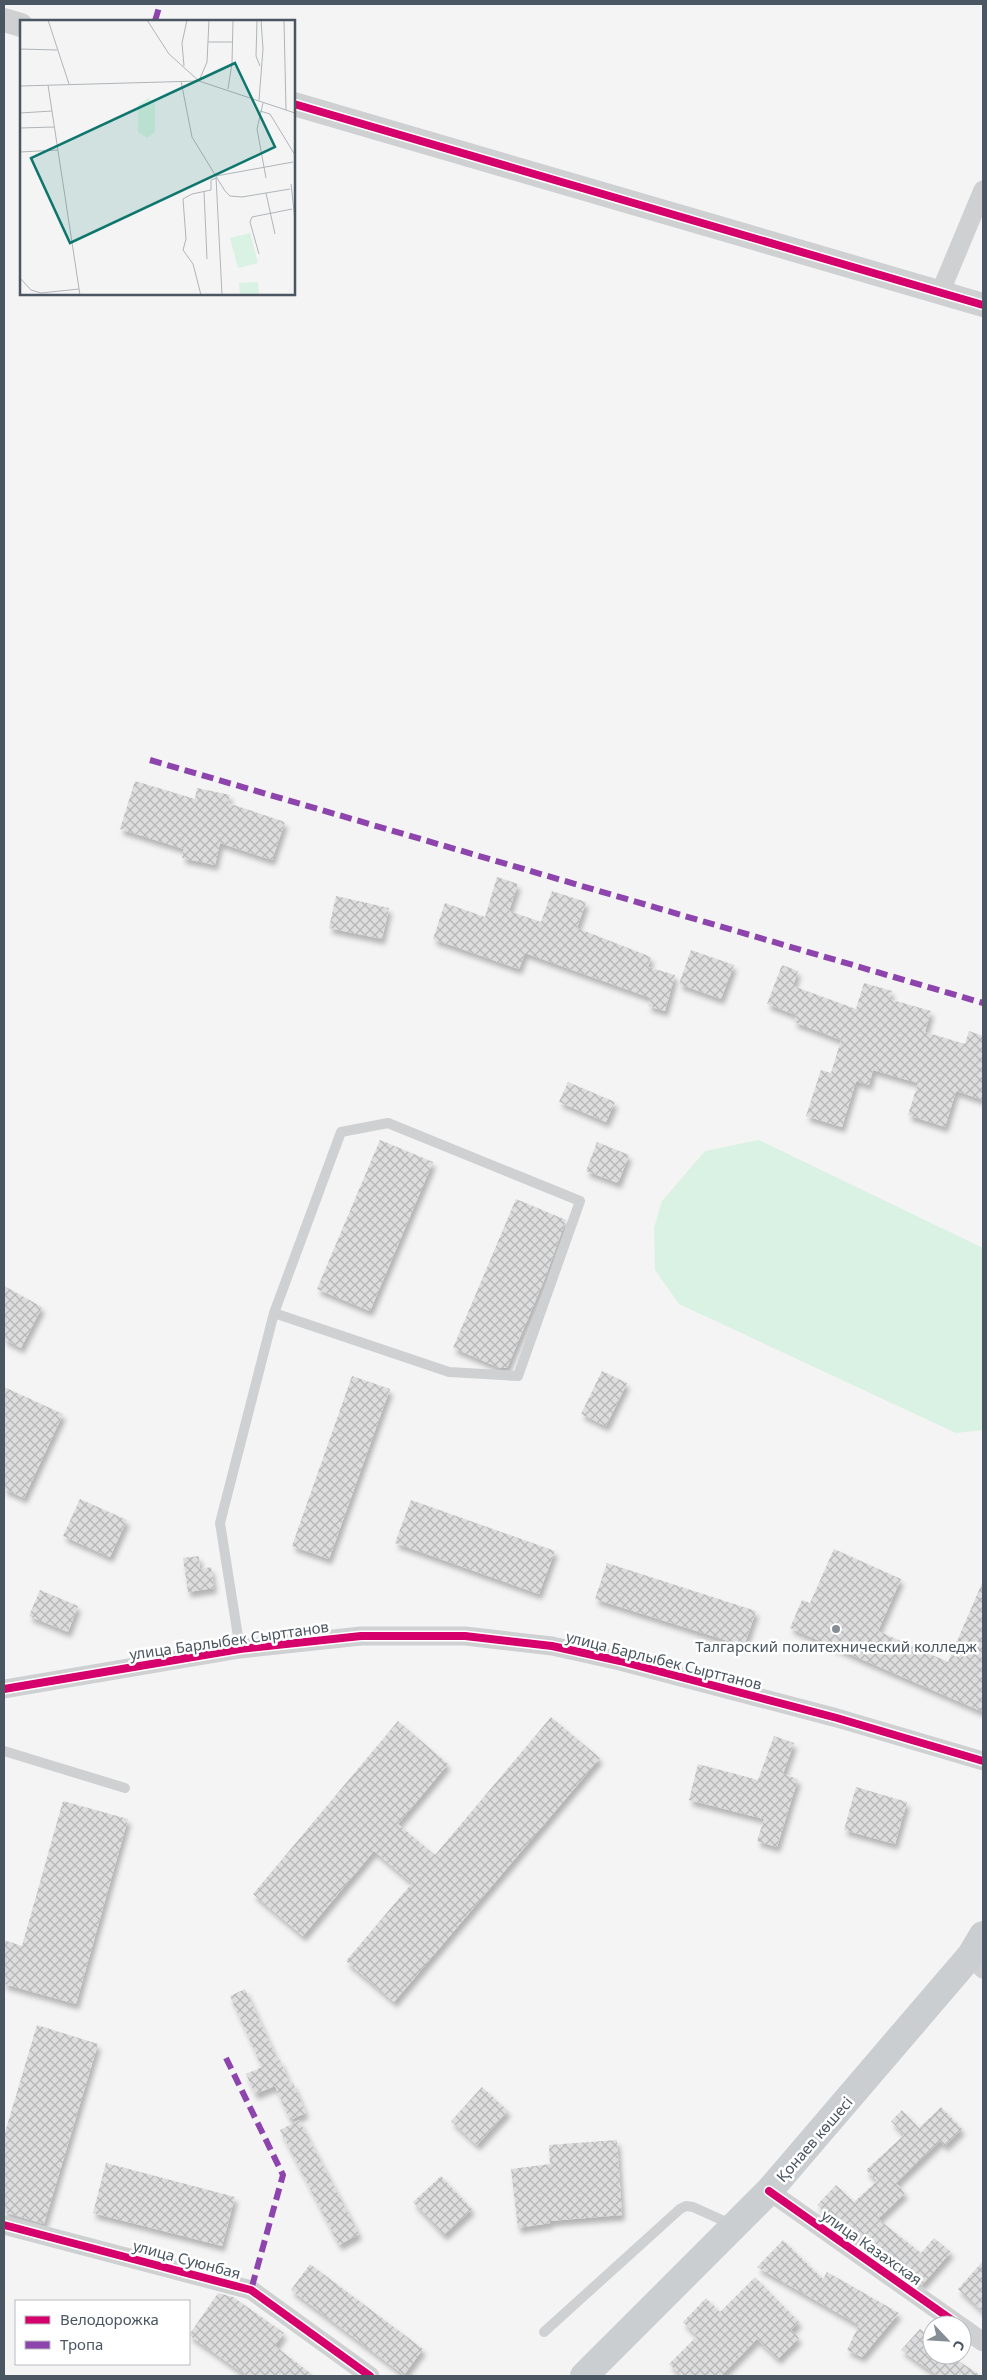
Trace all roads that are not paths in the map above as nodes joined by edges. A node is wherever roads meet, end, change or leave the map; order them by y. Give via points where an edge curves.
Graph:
1 (4, 20) edge
2 (20, 25) edge
3 (295, 104) edge
4 (983, 190) edge
5 (940, 293) junction
6 (983, 305) edge
7 (274, 1313) junction
8 (240, 1649) junction
9 (4, 1688) edge
10 (4, 1751) edge
11 (983, 1761) edge
12 (125, 1788) dead end
13 (980, 1952) edge
14 (769, 2191) junction
15 (4, 2225) edge
16 (734, 2225) junction
17 (945, 2315) edge
18 (544, 2332) dead end
19 (972, 2334) edge
20 (983, 2342) edge
21 (370, 2376) edge
22 (584, 2376) edge

1 - 2 street
3 - 5 street
4 - 5 street
5 - 6 street
7 - 7 lane via 341,1132 388,1124 580,1201 518,1376 449,1372
7 - 8 lane via 220,1524
8 - 9 street, улица Барлыбек Сырттанов
8 - 11 street, улица Барлыбек Сырттанов via 361,1636 465,1636 552,1646 837,1718
10 - 12 lane
13 - 14 main road, Қонаев көшесі
14 - 16 main road, Қонаев көшесі
14 - 17 street, улица Казахская
15 - 21 street, улица Суюнбая via 251,2290
16 - 18 lane via 686,2206
16 - 22 main road, Қонаев көшесі
19 - 20 street

